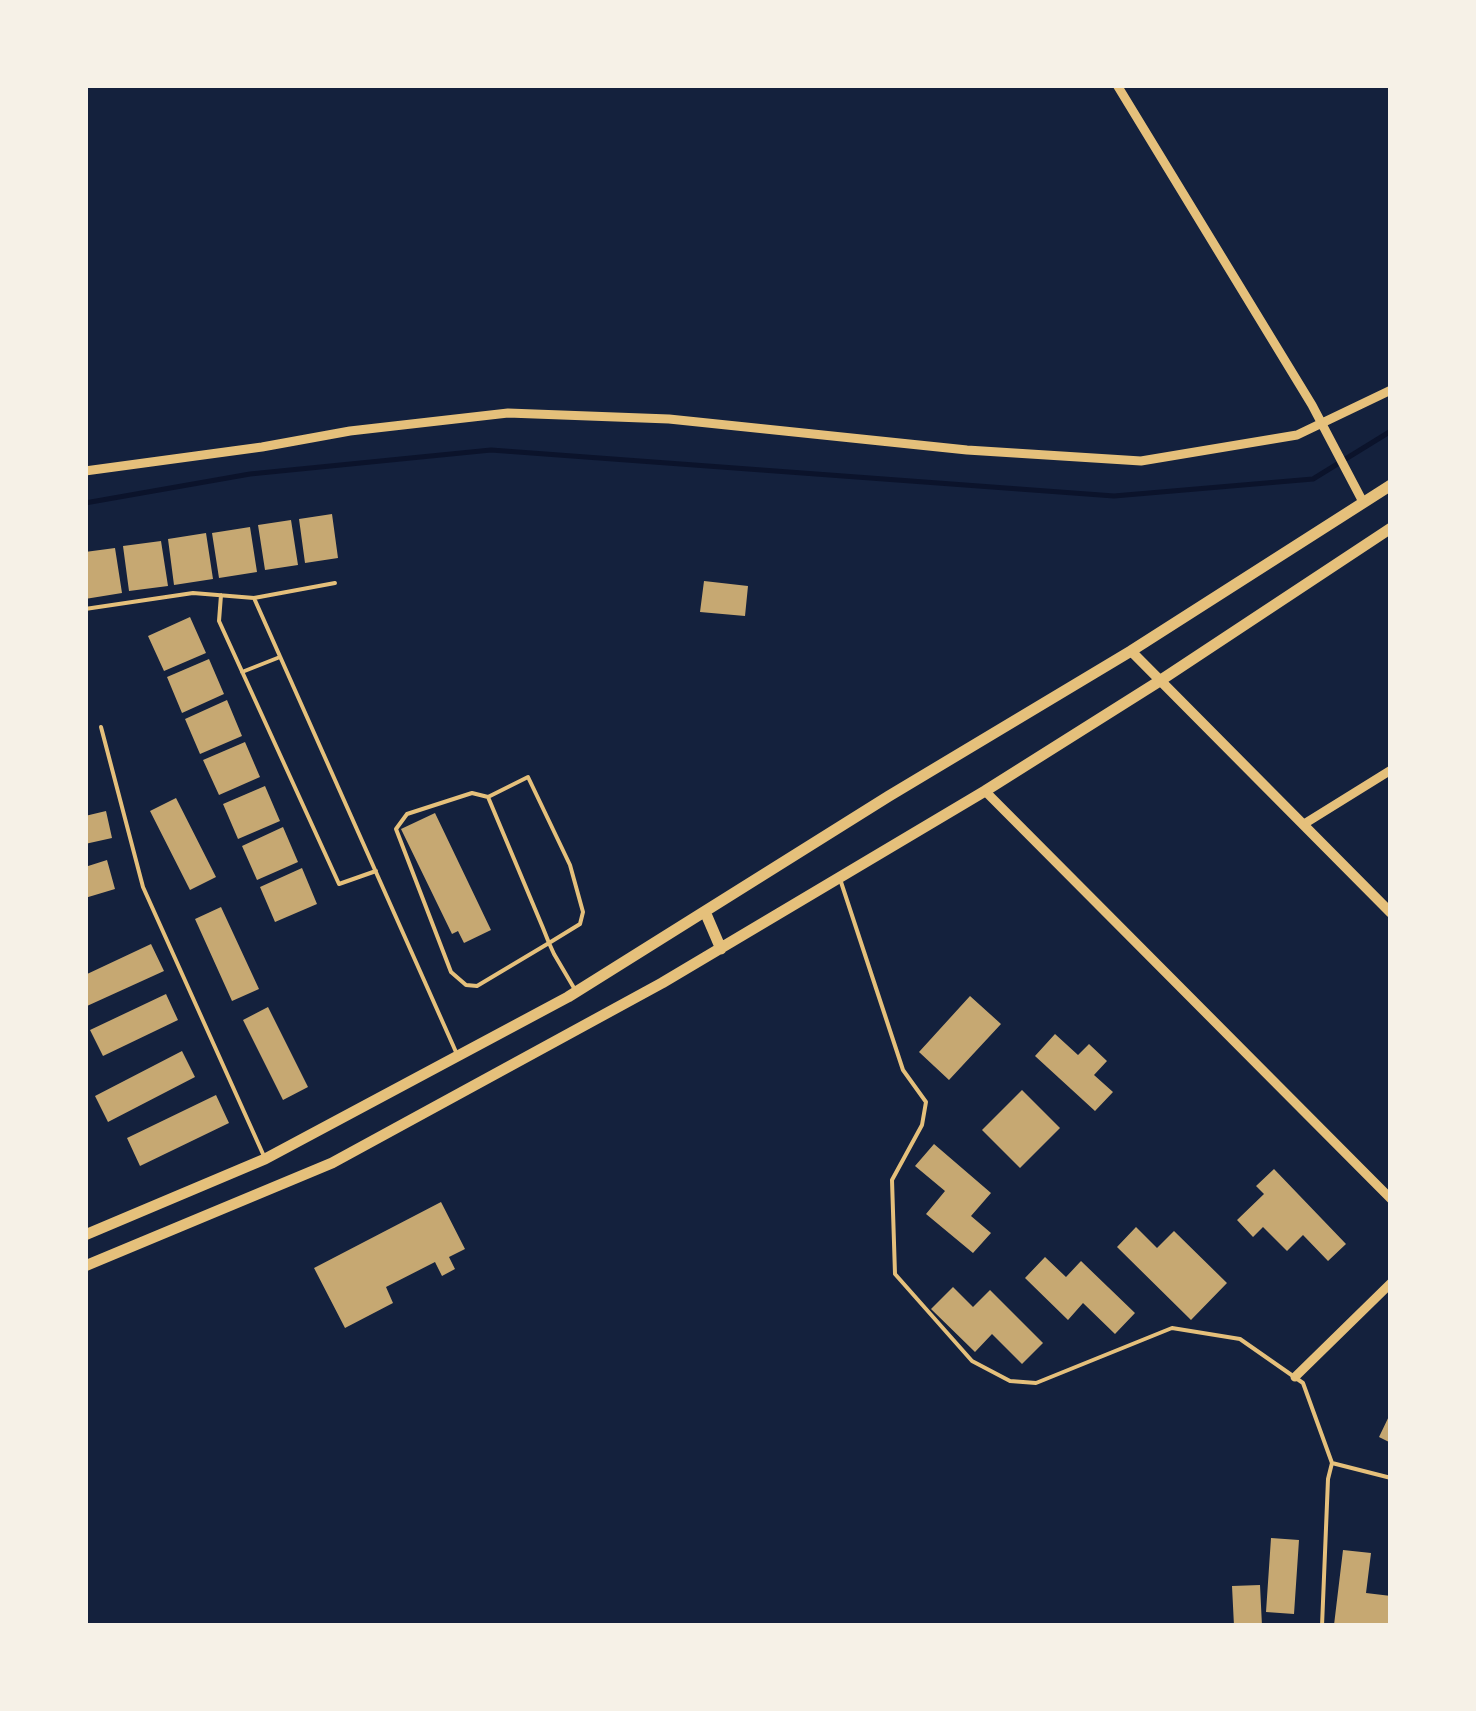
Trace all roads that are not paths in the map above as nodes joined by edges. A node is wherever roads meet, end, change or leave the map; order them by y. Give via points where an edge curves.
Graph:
1 (1117, 85) edge
2 (1391, 390) edge
3 (1323, 425) junction
4 (85, 471) edge
5 (1391, 485) edge
6 (1363, 502) junction
7 (1391, 528) edge
8 (335, 584) dead end
9 (220, 595) junction
10 (254, 598) junction
11 (85, 609) edge
12 (1131, 651) junction
13 (280, 657) junction
14 (242, 672) junction
15 (1158, 682) junction
16 (101, 728) dead end
17 (1391, 770) edge
18 (985, 791) junction
19 (488, 796) junction
20 (1304, 824) junction
21 (376, 871) junction
22 (840, 878) junction
23 (1391, 913) edge
24 (706, 914) junction
25 (550, 943) junction
26 (720, 949) junction
27 (576, 992) junction
28 (458, 1056) junction
29 (265, 1159) junction
30 (1391, 1199) edge
31 (85, 1235) edge
32 (85, 1266) edge
33 (1391, 1283) edge
34 (1294, 1377) junction
35 (1332, 1463) junction
36 (1391, 1478) edge
37 (1322, 1626) edge

1 - 3 street
2 - 3 street
3 - 4 street via 1141,461 669,419 508,412
3 - 6 street
5 - 6 main road
6 - 12 main road
7 - 15 main road
8 - 10 lane
9 - 10 lane
9 - 11 lane
9 - 14 lane via 219,620
10 - 13 lane
12 - 15 street
12 - 24 main road
13 - 14 lane
13 - 21 lane
14 - 21 lane via 339,884
15 - 18 main road
15 - 20 street
16 - 29 lane via 143,887
17 - 20 street
18 - 22 main road
18 - 30 street
19 - 25 lane
19 - 25 lane via 528,777 570,865 582,898 580,924
19 - 25 lane via 472,793 426,806 407,814 396,829 451,972 476,986
20 - 23 street
21 - 28 lane
22 - 26 main road
22 - 34 lane via 903,1070 926,1102 922,1125 892,1180 894,1274 972,1361 1010,1382 1036,1383 1172,1328 1240,1339
24 - 26 main road
24 - 27 main road
25 - 27 lane
26 - 32 main road via 332,1162
27 - 28 main road
28 - 29 main road
29 - 31 main road
33 - 34 street
34 - 35 lane via 1303,1383
35 - 36 lane
35 - 37 lane

